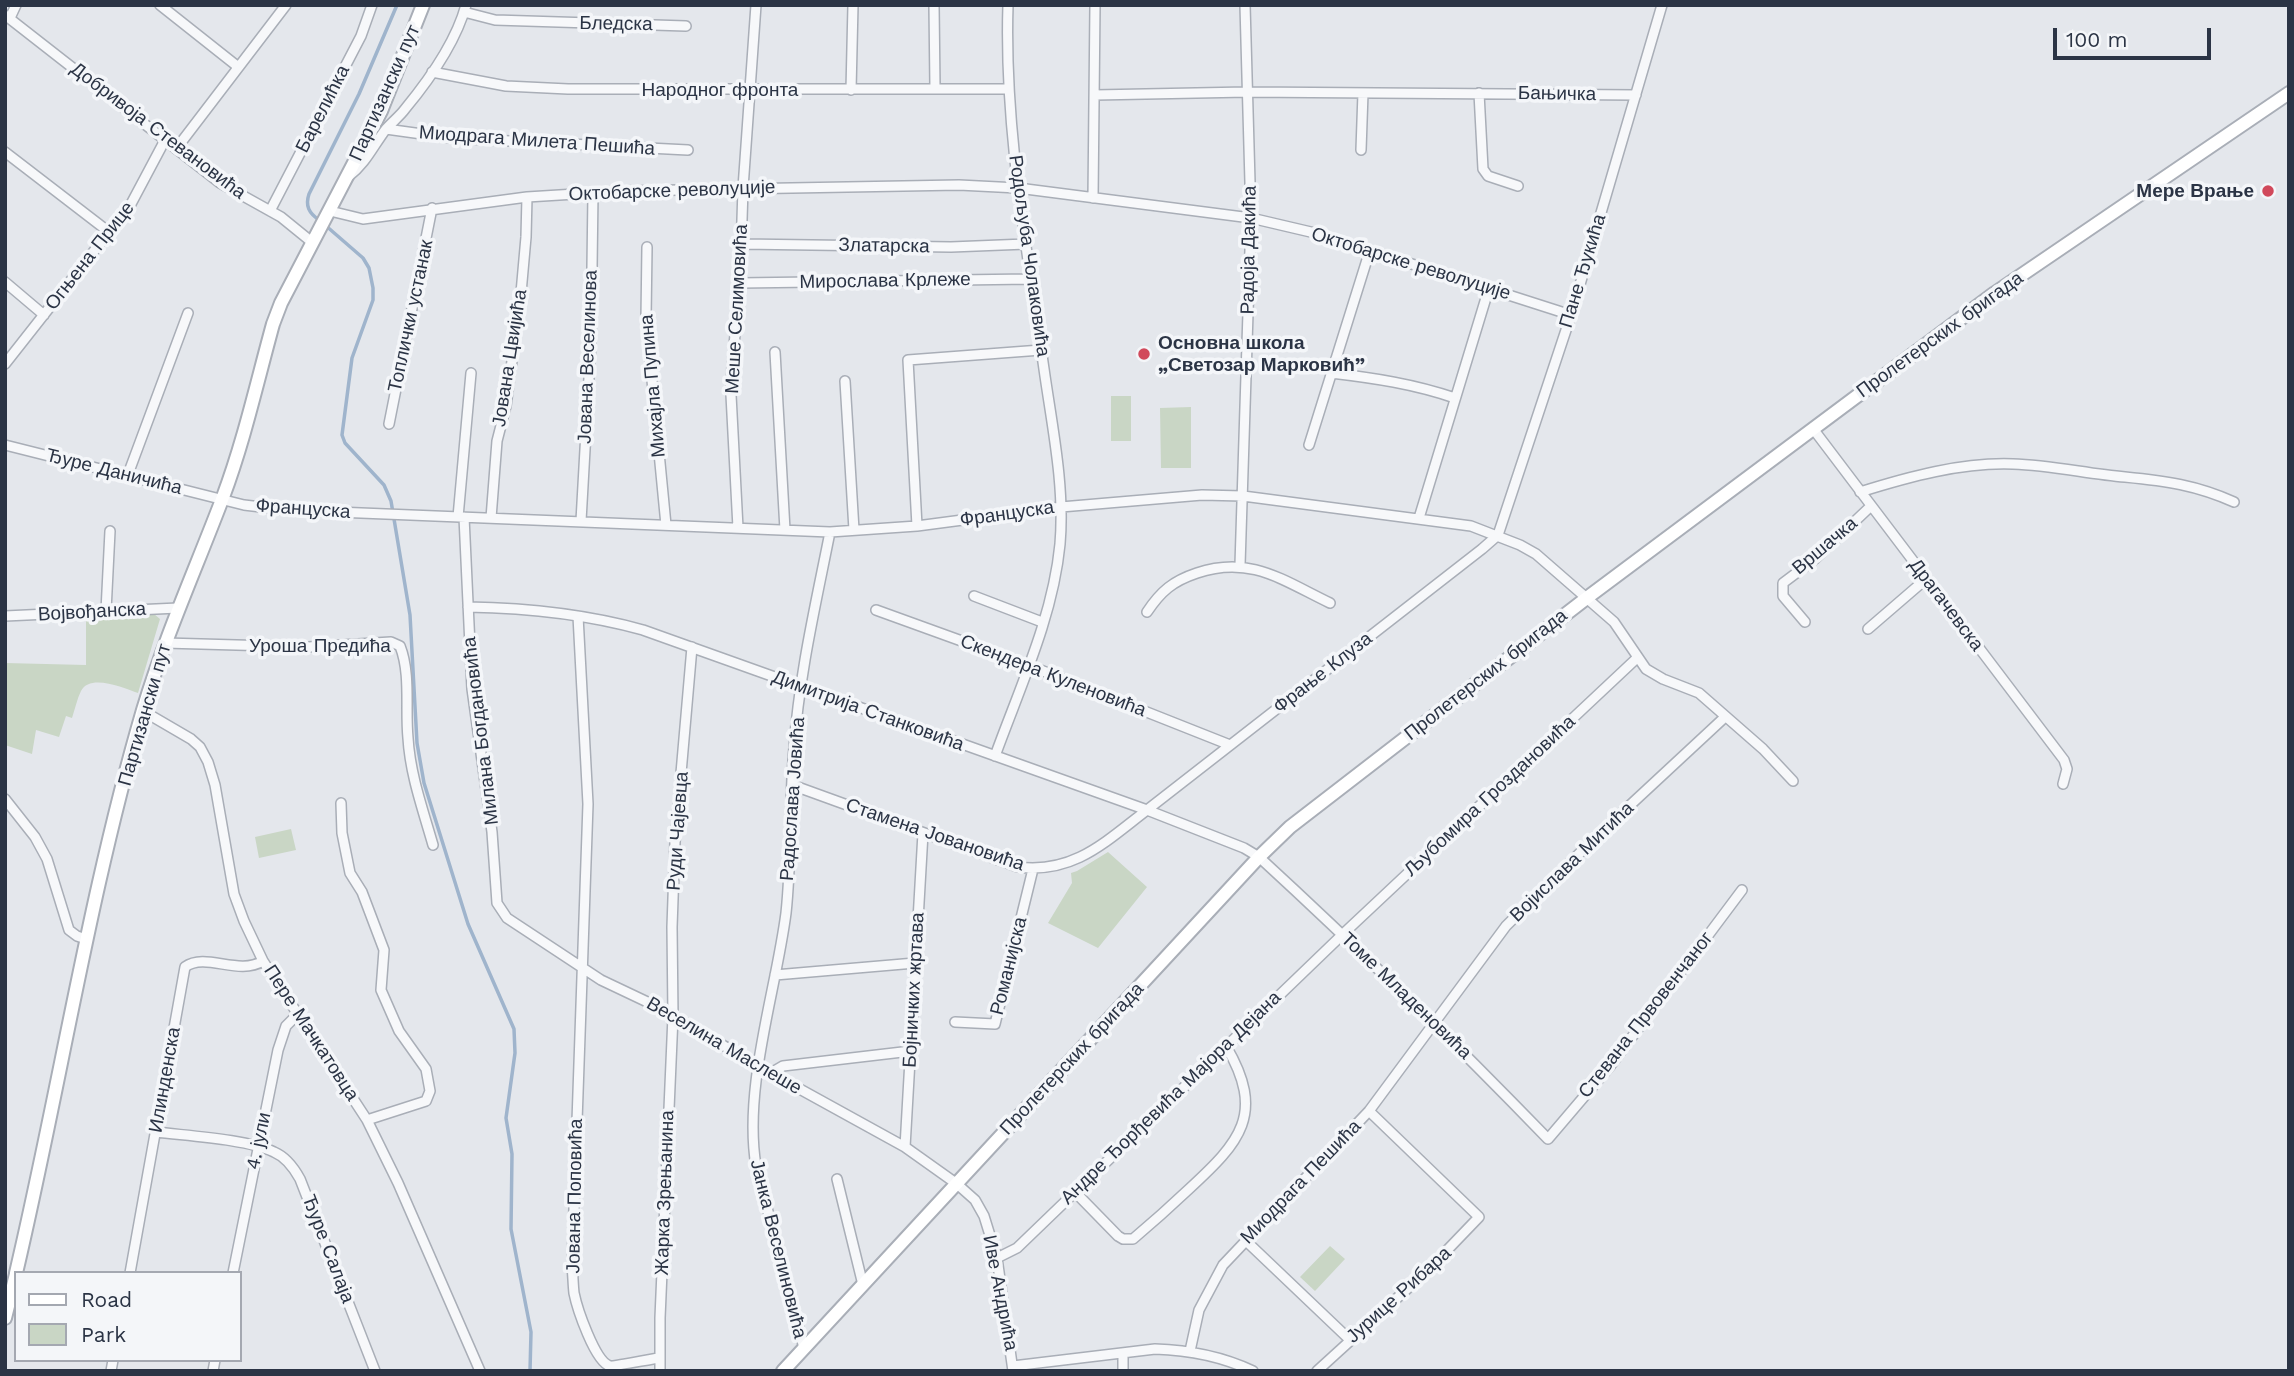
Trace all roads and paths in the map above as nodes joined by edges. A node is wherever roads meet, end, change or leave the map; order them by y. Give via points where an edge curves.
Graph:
1 (16, 5) edge
2 (160, 5) edge
3 (286, 5) edge
4 (372, 5) edge
5 (423, 5) edge
6 (756, 5) edge
7 (853, 5) edge
8 (934, 5) edge
9 (1007, 5) edge
10 (1095, 5) edge
11 (1245, 5) edge
12 (1663, 6) edge
13 (465, 8) edge
14 (7, 16) edge
15 (686, 26) dead end
16 (237, 66) junction
17 (432, 72) junction
18 (935, 88) junction
19 (1009, 89) junction
20 (751, 90) junction
21 (851, 90) junction
22 (1247, 92) junction
23 (1363, 93) junction
24 (1479, 93) junction
25 (2289, 93) edge
26 (1095, 95) junction
27 (1636, 95) junction
28 (386, 129) junction
29 (165, 140) junction
30 (176, 149) junction
31 (688, 150) dead end
32 (1361, 150) dead end
33 (5, 152) edge
34 (345, 180) junction
35 (1518, 186) dead end
36 (743, 188) junction
37 (1018, 188) junction
38 (593, 193) junction
39 (527, 197) junction
40 (1093, 198) junction
41 (432, 208) junction
42 (271, 211) junction
43 (327, 216) junction
44 (1251, 218) junction
45 (109, 232) junction
46 (314, 242) junction
47 (742, 244) junction
48 (1026, 244) junction
49 (647, 247) dead end
50 (1370, 250) junction
51 (1030, 279) junction
52 (5, 282) edge
53 (740, 283) junction
54 (1489, 288) junction
55 (188, 313) dead end
56 (1571, 315) junction
57 (44, 316) junction
58 (1041, 350) junction
59 (775, 352) dead end
60 (5, 364) edge
61 (471, 373) dead end
62 (1331, 373) junction
63 (845, 381) dead end
64 (1455, 398) junction
65 (388, 424) dead end
66 (1814, 430) junction
67 (5, 445) edge
68 (1309, 446) dead end
69 (127, 477) junction
70 (1860, 492) junction
71 (1243, 496) junction
72 (222, 499) junction
73 (2234, 502) dead end
74 (1871, 506) junction
75 (1061, 507) junction
76 (461, 517) junction
77 (491, 518) junction
78 (1419, 518) junction
79 (581, 521) junction
80 (666, 525) junction
81 (916, 526) junction
82 (738, 528) junction
83 (785, 530) junction
84 (854, 530) junction
85 (110, 531) dead end
86 (830, 532) junction
87 (1498, 536) junction
88 (1240, 565) junction
89 (1926, 579) junction
90 (974, 596) dead end
91 (1588, 597) junction
92 (1330, 603) dead end
93 (468, 607) junction
94 (178, 608) junction
95 (876, 610) dead end
96 (106, 611) junction
97 (1147, 612) dead end
98 (5, 616) edge
99 (578, 616) junction
100 (1042, 622) junction
101 (1805, 622) dead end
102 (1868, 629) dead end
103 (165, 643) junction
104 (692, 647) junction
105 (1637, 659) junction
106 (1028, 665) junction
107 (801, 687) junction
108 (143, 711) junction
109 (1725, 717) junction
110 (1230, 745) junction
111 (995, 756) junction
112 (1793, 781) dead end
113 (2063, 784) dead end
114 (792, 785) junction
115 (5, 799) edge
116 (341, 803) dead end
117 (1147, 810) junction
118 (923, 833) junction
119 (433, 845) dead end
120 (1259, 857) junction
121 (1033, 869) junction
122 (1742, 890) dead end
123 (497, 902) joint
124 (1343, 934) junction
125 (86, 939) junction
126 (263, 961) junction
127 (915, 963) junction
128 (582, 967) junction
129 (775, 975) junction
130 (297, 1014) junction
131 (673, 1016) junction
132 (955, 1022) dead end
133 (1435, 1023) junction
134 (1226, 1046) junction
135 (911, 1051) junction
136 (758, 1066) junction
137 (771, 1073) junction
138 (1369, 1111) junction
139 (367, 1120) junction
140 (156, 1132) junction
141 (1548, 1139) joint
142 (258, 1146) junction
143 (905, 1147) junction
144 (837, 1179) dead end
145 (957, 1184) junction
146 (1074, 1191) junction
147 (1245, 1240) junction
148 (996, 1258) junction
149 (16, 1271) edge
150 (130, 1271) edge
151 (233, 1271) edge
152 (14, 1281) edge
153 (863, 1285) junction
154 (5, 1318) edge
155 (1350, 1340) junction
156 (804, 1348) junction
157 (1190, 1351) junction
158 (1122, 1353) junction
159 (659, 1358) junction
160 (1013, 1368) edge
161 (375, 1371) edge
162 (480, 1371) edge
163 (660, 1371) edge
164 (783, 1371) edge
165 (1124, 1371) edge
166 (1252, 1371) edge
167 (1317, 1371) edge

1 - 14 street
2 - 16 street
3 - 16 street
4 - 42 street, Барелићка via 361,36
5 - 34 street, Партизански пут via 387,97
6 - 20 street, Меше Селимовића
7 - 21 street
8 - 18 street
9 - 19 street, Родољуба Чолаковића
10 - 26 street
11 - 22 street, Радоја Дакића
12 - 27 street, Пане Ђукића
13 - 15 street, Бледска via 495,20
13 - 17 street, Партизански пут
14 - 29 street, Добривоја Стевановића
16 - 30 street
17 - 20 street, Народног фронта via 506,86
17 - 28 street, Партизански пут
18 - 19 street, Народног фронта
18 - 21 street, Народног фронта
19 - 37 street, Родољуба Чолаковића
20 - 21 street, Народног фронта
20 - 36 street, Меше Селимовића
22 - 23 street, Бањичка
22 - 26 street, Бањичка
22 - 44 street, Радоја Дакића
23 - 24 street, Бањичка
23 - 32 street
24 - 27 street, Бањичка
24 - 35 street via 1483,169 1488,176
25 - 66 street, Пролетерских бригада via 1995,293
26 - 40 street
27 - 56 street, Пане Ђукића
28 - 31 street, Миодрага Милета Пешића via 451,138
28 - 34 street, Партизански пут via 363,165
29 - 30 street, Добривоја Стевановића
29 - 45 street, Огњена Прице via 138,193
30 - 42 street, Добривоја Стевановића via 220,183
33 - 45 street
34 - 43 street, Партизански пут
36 - 37 street, Октобарске револуције
36 - 38 street, Октобарске револуције
36 - 47 street, Меше Селимовића
37 - 40 street, Октобарске револуције
37 - 48 street, Родољуба Чолаковића
38 - 39 street, Октобарске револуције
38 - 79 street, Јована Веселинова
39 - 41 street, Октобарске револуције
39 - 77 street, Јована Цвијића via 521,293
40 - 44 street, Октобарске револуције
41 - 43 street, Октобарске револуције via 363,219
41 - 65 street, Топлички устанак
42 - 46 street, Добривоја Стевановића
43 - 46 street, Партизански пут
44 - 50 street, Октобарске револуције
44 - 71 street, Радоја Дакића
45 - 57 street, Огњена Прице
46 - 72 street, Партизански пут via 273,324
47 - 48 street, Златарска
47 - 53 street, Меше Селимовића
48 - 51 street, Родољуба Чолаковића
49 - 80 street, Михајла Пупина via 646,318
50 - 54 street, Октобарске револуције
50 - 62 street
51 - 53 street, Мирослава Крлеже
51 - 58 street, Родољуба Чолаковића
52 - 57 street
53 - 82 street, Меше Селимовића via 731,395
54 - 56 street, Октобарске револуције
54 - 64 street
55 - 69 street
56 - 87 street, Пане Ђукића
57 - 60 street, Огњена Прице
58 - 75 street, Родољуба Чолаковића
58 - 81 street via 908,360
59 - 83 street
61 - 76 street, Јована Цвијића
62 - 64 street via 1420,386
62 - 68 street
63 - 84 street
64 - 78 street
66 - 70 street, Драгачевска
66 - 91 street, Пролетерских бригада
67 - 69 street, Ђуре Даничића
69 - 72 street, Ђуре Даничића
70 - 73 street via 1922,475 2013,464 2163,480
70 - 74 street, Драгачевска
71 - 75 street, Француска
71 - 78 street, Француска
71 - 88 street, Радоја Дакића
72 - 76 street, Француска via 267,509
72 - 94 street, Партизански пут
74 - 89 street, Драгачевска
74 - 101 street, Вршачка via 1783,583 1783,596
75 - 81 street, Француска
75 - 100 street, Родољуба Чолаковића via 1057,571
76 - 77 street, Француска
76 - 93 street, Милана Богдановића
77 - 79 street, Француска
78 - 87 street, Француска via 1471,526
79 - 80 street, Француска
80 - 82 street, Француска
81 - 84 street, Француска
82 - 83 street, Француска
83 - 86 street, Француска
84 - 86 street, Француска
85 - 96 street
86 - 107 street, Радослава Јовића
87 - 91 street, Француска via 1536,554
87 - 110 street, Фрање Клуза
88 - 92 street
88 - 97 street via 1178,579 1158,595
89 - 102 street
89 - 113 street, Драгачевска via 2064,760
90 - 100 street
91 - 105 street, Француска via 1623,632
91 - 120 street, Пролетерских бригада via 1301,819
93 - 99 street, Димитрија Станковића
93 - 123 street, Милана Богдановића via 472,689 495,854
94 - 96 street, Војвођанска
94 - 103 street, Партизански пут
95 - 106 street, Скендера Куленовића
96 - 98 street, Војвођанска
99 - 104 street, Димитрија Станковића
99 - 128 street via 588,804
100 - 106 street, Родољуба Чолаковића
103 - 108 street, Партизански пут
103 - 119 street, Уроша Предића via 308,647 391,642 400,646 412,768
104 - 107 street, Димитрија Станковића
104 - 131 street, Руди Чајевца via 676,842
105 - 109 street via 1663,680 1699,693
105 - 124 street, Љубомира Гроздановића
106 - 110 street, Скендера Куленовића
106 - 111 street, Родољуба Чолаковића
107 - 111 street, Димитрија Станковића
107 - 114 street, Радослава Јовића
108 - 125 street, Партизански пут
108 - 126 street, Пере Мачкатовца via 191,739 208,762 234,894
109 - 112 street
109 - 133 street, Војислава Митића via 1506,926
110 - 117 street, Фрање Клуза
111 - 117 street, Димитрија Станковића
114 - 118 street, Стамена Јовановића
114 - 129 street, Радослава Јовића via 786,912
115 - 125 street via 47,859 69,930
116 - 139 street via 350,873 384,950 381,989 399,1031 426,1069 430,1091 426,1101
117 - 120 street, Димитрија Станковића
117 - 121 street, Стамена Јовановића via 1078,859
118 - 121 street, Стамена Јовановића
118 - 127 street, Бојничких жртава
120 - 124 street, Томе Младеновића
120 - 145 street, Пролетерских бригада
121 - 132 street, Романијска via 995,1024
122 - 141 street, Стевана Првовенчаног via 1611,1065
123 - 128 street, Веселина Маслеше via 507,918
124 - 133 street, Томе Младеновића
124 - 134 street, Андре Ђорђевића Мајора Дејана
125 - 149 street, Партизански пут
126 - 130 street, Пере Мачкатовца
126 - 140 street, Илинденска via 243,967 199,962 185,967
127 - 129 street
127 - 135 street, Бојничких жртава
128 - 131 street, Веселина Маслеше
128 - 159 street, Јована Поповића via 574,1292 588,1334 606,1364
129 - 136 street, Радослава Јовића
130 - 139 street, Пере Мачкатовца
130 - 142 street, 4. јули via 280,1042
131 - 136 street, Веселина Маслеше
131 - 159 street, Жарка Зрењанина
133 - 138 street, Миодрага Пешића
133 - 141 street, Томе Младеновића
134 - 146 street, Андре Ђорђевића Мајора Дејана
134 - 146 street via 1238,1070 1246,1107 1239,1134 1219,1161 1133,1239 1118,1236
135 - 137 street via 783,1066
135 - 143 street, Бојничких жртава
136 - 137 street, Веселина Маслеше
136 - 156 street, Јанка Веселиновића via 755,1166
137 - 143 street, Веселина Маслеше
138 - 147 street, Миодрага Пешића
138 - 155 street, Јурице Рибара via 1479,1217 1439,1260
139 - 162 street, Пере Мачкатовца
140 - 142 street
140 - 150 street, Илинденска
142 - 151 street, 4. јули
142 - 161 street, Ђуре Салаја via 284,1158 300,1178
143 - 145 street, Веселина Маслеше
144 - 153 street
145 - 148 street, Иве Андрића via 980,1208
145 - 153 street, Пролетерских бригада
146 - 148 street, Андре Ђорђевића Мајора Дејана via 1017,1248
147 - 155 street
147 - 157 street, Миодрага Пешића via 1205,1294
148 - 160 street, Иве Андрића
152 - 154 street, Партизански пут
153 - 156 street, Пролетерских бригада
155 - 167 street, Јурице Рибара
156 - 164 street, Пролетерских бригада
157 - 158 street
157 - 166 street
158 - 160 street
158 - 165 street
159 - 163 street, Жарка Зрењанина

